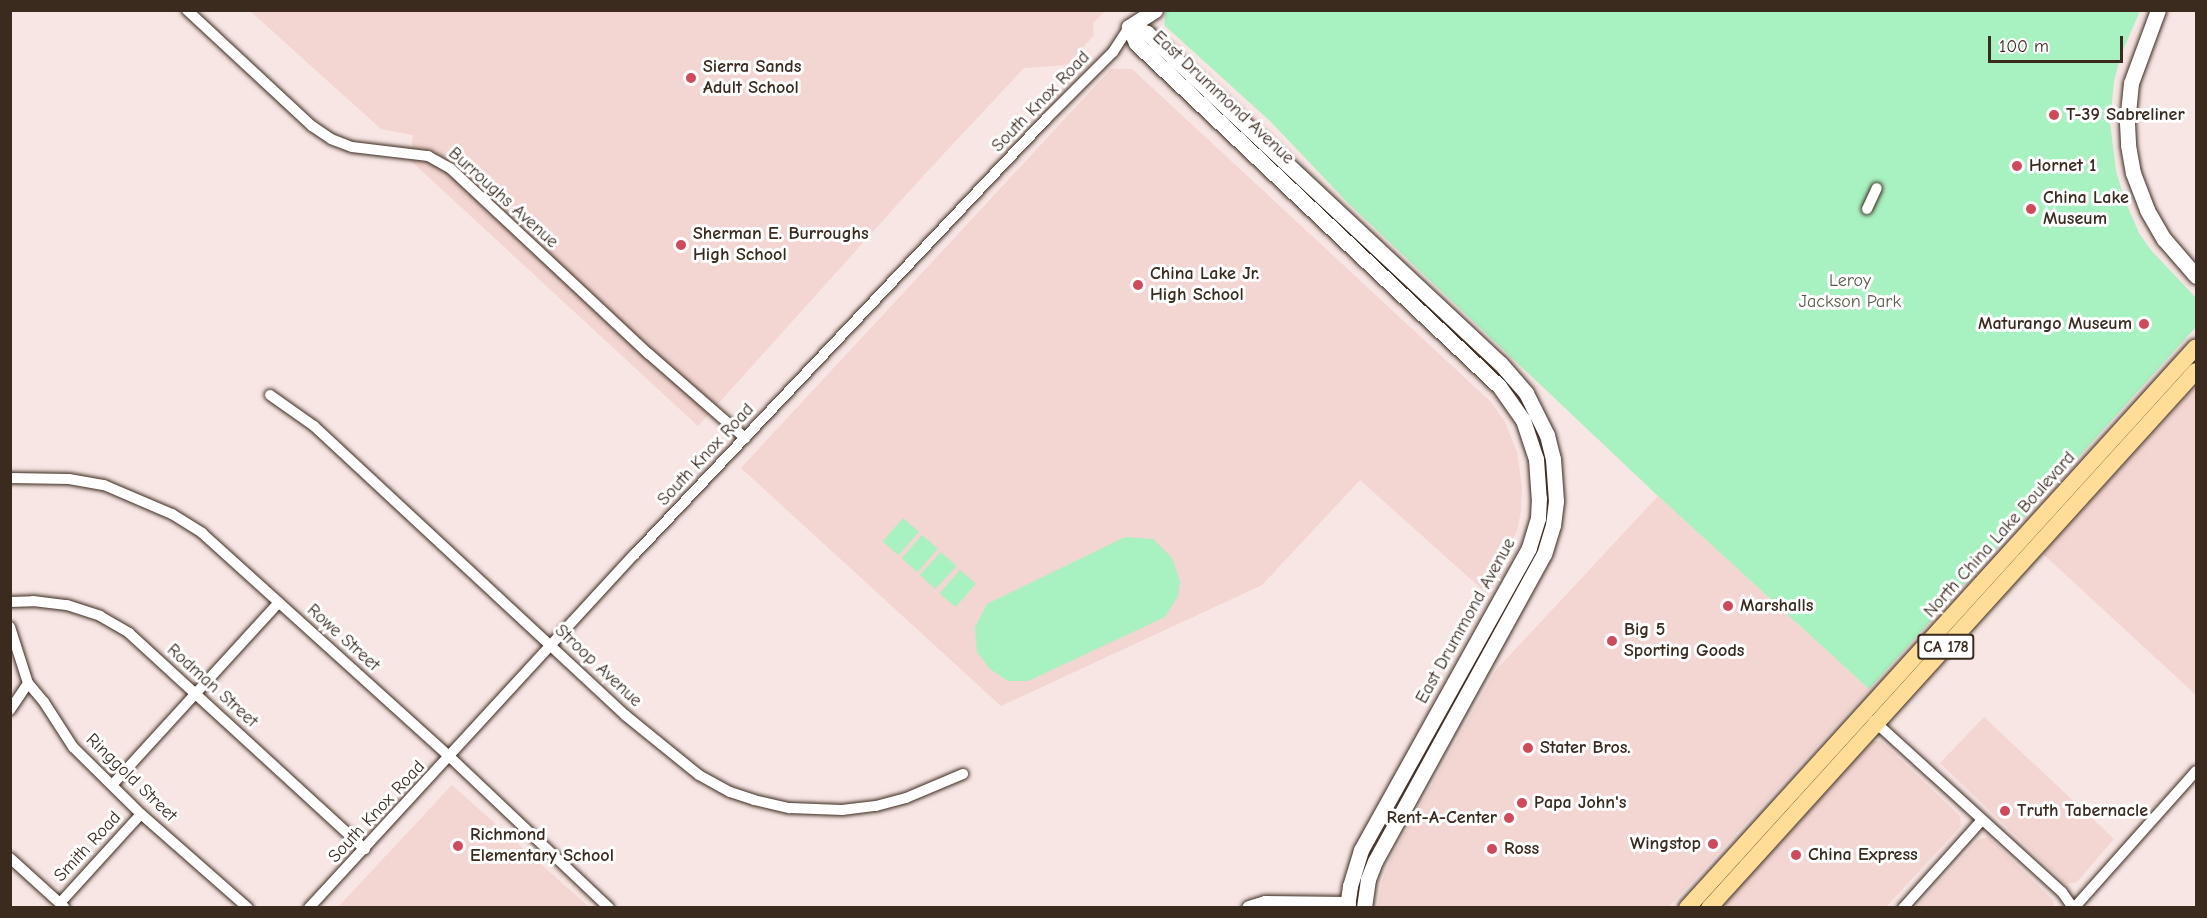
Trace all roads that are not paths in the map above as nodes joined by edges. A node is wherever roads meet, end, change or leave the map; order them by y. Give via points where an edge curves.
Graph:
1 (187, 10) edge
2 (1140, 10) edge
3 (1155, 10) edge
4 (2158, 10) edge
5 (1129, 27) junction
6 (1877, 188) dead end
7 (1867, 209) dead end
8 (2196, 276) edge
9 (2196, 347) edge
10 (2196, 370) edge
11 (270, 395) dead end
12 (745, 438) junction
13 (2087, 469) junction
14 (10, 478) edge
15 (2047, 537) junction
16 (10, 602) edge
17 (279, 602) junction
18 (10, 627) edge
19 (552, 645) junction
20 (28, 683) junction
21 (195, 694) junction
22 (10, 710) edge
23 (1871, 718) junction
24 (450, 758) junction
25 (2196, 771) edge
26 (963, 774) dead end
27 (113, 784) junction
28 (141, 814) junction
29 (1982, 820) junction
30 (365, 849) junction
31 (10, 858) edge
32 (62, 905) edge
33 (1348, 906) edge
34 (1364, 907) edge
35 (248, 908) edge
36 (309, 908) edge
37 (609, 908) edge
38 (1249, 908) edge
39 (1687, 908) edge
40 (1709, 908) edge
41 (1903, 908) edge
42 (2073, 908) edge

1 - 12 street, Burroughs Avenue via 331,139 352,147 428,156 451,169
2 - 5 street
3 - 5 street
4 - 8 street via 2131,83 2128,145 2133,174 2147,210 2169,246
5 - 12 street, South Knox Road via 1113,52
5 - 33 street, East Drummond Avenue via 1136,44 1499,387 1522,420 1536,459 1538,518 1529,548 1361,850
5 - 34 street, East Drummond Avenue via 1147,33 1500,363 1526,393 1547,435 1556,501 1544,554 1379,853 1368,879
6 - 7 street
9 - 13 main road, North China Lake Boulevard / CA 178
10 - 15 main road, North China Lake Boulevard / CA 178
11 - 19 street, Stroop Avenue via 314,426
12 - 19 street, South Knox Road
13 - 15 main road via 2077,491 2044,527
13 - 23 main road, North China Lake Boulevard / CA 178
14 - 17 street, Rowe Street via 69,479 104,485 145,500 202,533
15 - 23 main road, North China Lake Boulevard / CA 178
16 - 21 street, Rodman Street via 50,602 100,616 129,633
17 - 21 street, Smith Road
17 - 24 street, Rowe Street
18 - 20 street
19 - 24 street, South Knox Road
19 - 26 street, Stroop Avenue via 671,754 709,780 754,800 819,809 876,806
20 - 22 street
20 - 27 street, Ringgold Street via 73,747
21 - 27 street, Smith Road
21 - 30 street, Rodman Street
23 - 29 street
23 - 39 main road, North China Lake Boulevard / CA 178
23 - 40 main road, North China Lake Boulevard / CA 178
24 - 30 street, South Knox Road
24 - 37 street, Rowe Street
25 - 42 street
27 - 28 street, Ringgold Street
28 - 32 street, Smith Road
28 - 35 street, Ringgold Street
29 - 41 street
29 - 42 street via 2062,892
30 - 36 street, South Knox Road
31 - 32 street
33 - 34 street
33 - 38 street via 1265,903

